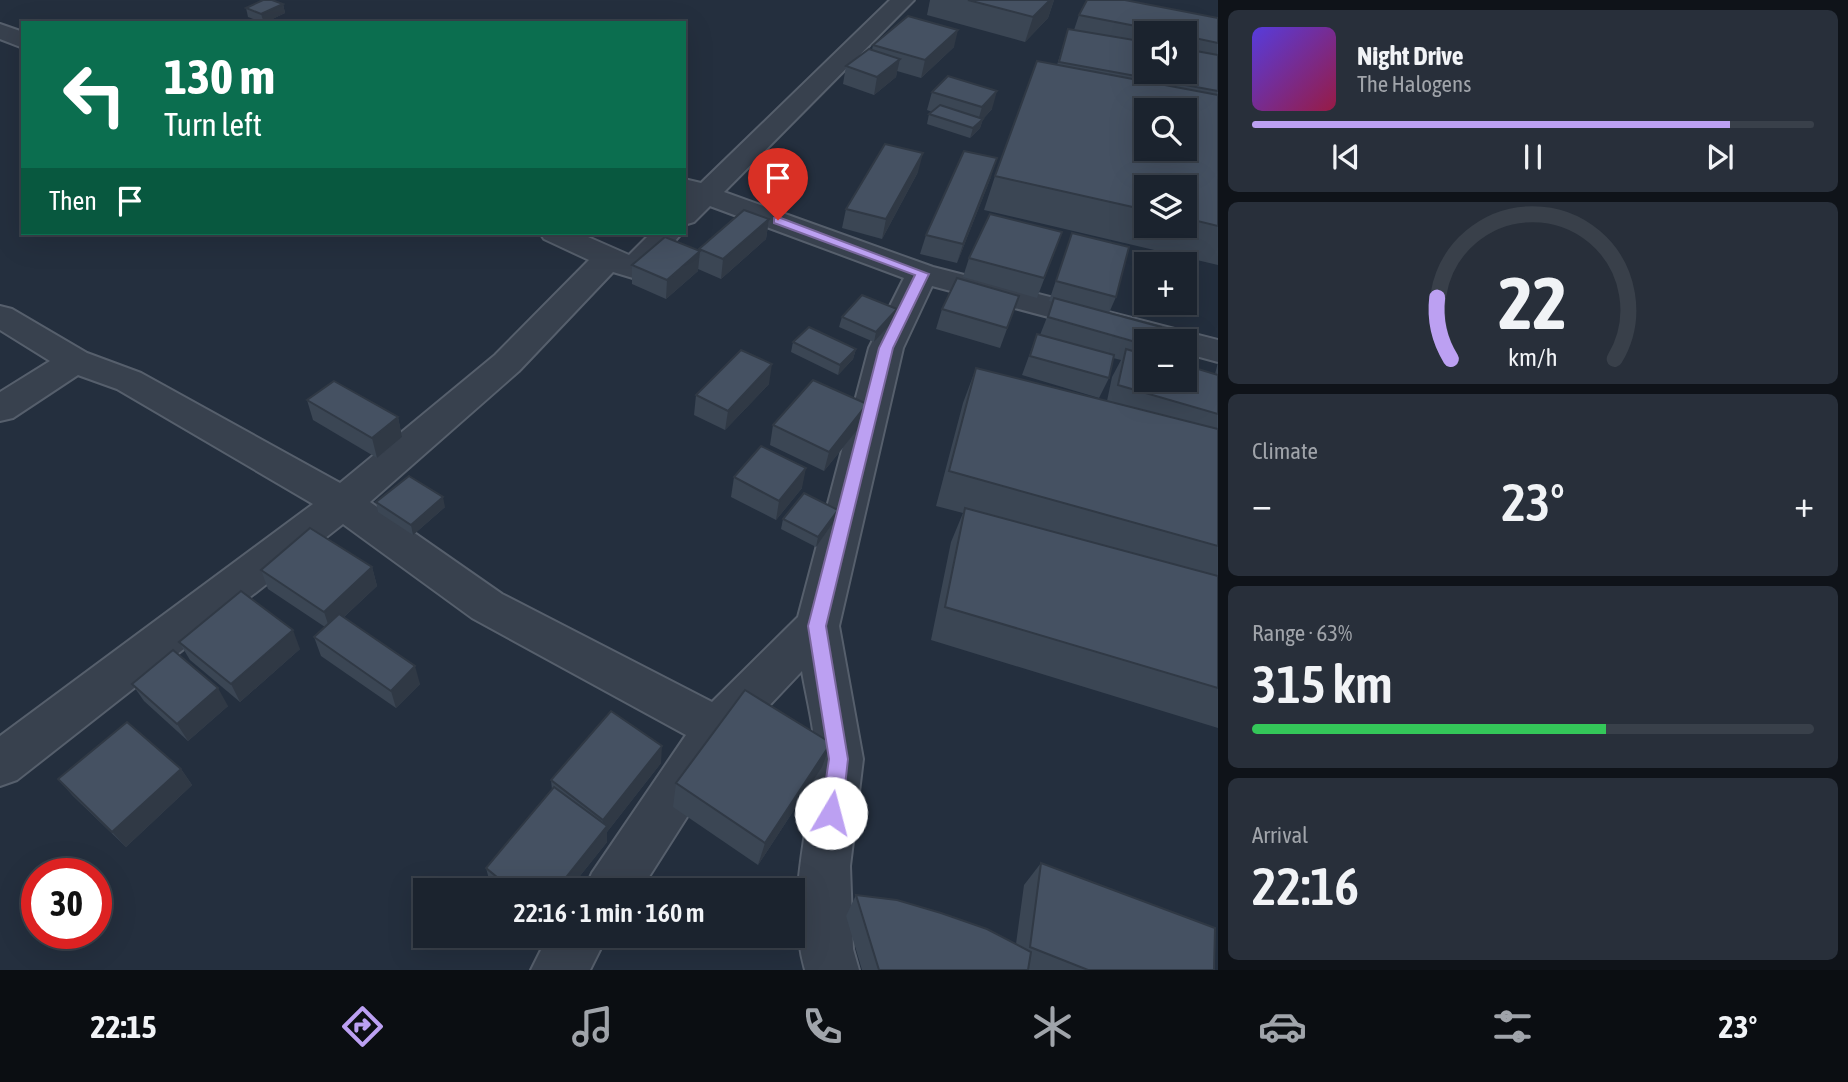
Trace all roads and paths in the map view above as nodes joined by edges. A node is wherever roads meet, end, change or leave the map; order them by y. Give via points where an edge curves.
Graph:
1 (903, 0) edge
2 (0, 31) edge
3 (21, 40) edge
4 (695, 190) edge
5 (686, 211) edge
6 (559, 235) edge
7 (665, 235) edge
8 (609, 258) junction
9 (922, 274) junction
10 (0, 316) edge
11 (1134, 329) edge
12 (1197, 346) edge
13 (1218, 351) edge
14 (75, 361) junction
15 (0, 409) edge
16 (343, 503) junction
17 (817, 626) junction
18 (717, 728) junction
19 (0, 764) edge
20 (619, 878) edge
21 (572, 948) edge
22 (558, 970) edge
23 (832, 970) edge

1 - 4 street
2 - 3 street
4 - 5 street
4 - 9 street
6 - 8 street
7 - 8 street via 633,269
8 - 16 street via 507,363
9 - 11 street
9 - 17 street via 886,348
10 - 14 street
12 - 13 street
14 - 15 street
14 - 16 street via 129,381
16 - 18 street via 487,606
16 - 19 street
17 - 18 street
17 - 23 street via 839,759 824,866 826,949
18 - 20 street
21 - 22 street

